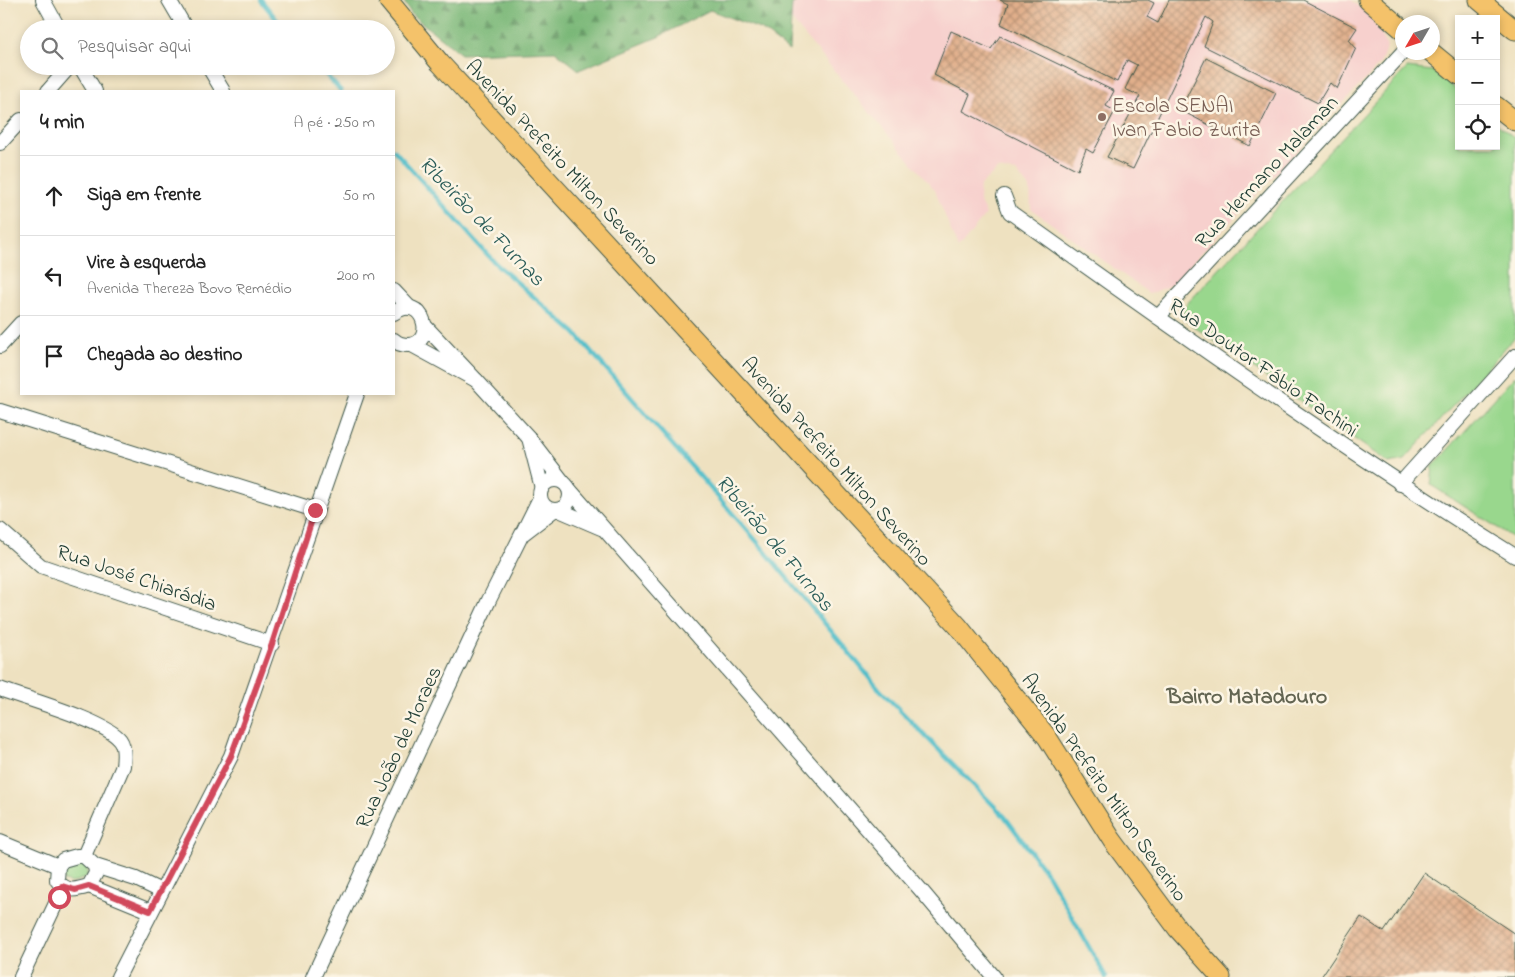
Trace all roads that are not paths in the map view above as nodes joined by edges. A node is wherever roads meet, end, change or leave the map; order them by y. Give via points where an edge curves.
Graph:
1 (43, 0) edge
2 (169, 0) edge
3 (388, 0) edge
4 (1368, 0) edge
5 (1479, 0) edge
6 (54, 20) edge
7 (181, 20) edge
8 (1395, 23) edge
9 (1515, 30) edge
10 (1440, 59) edge
11 (1396, 60) edge
12 (1455, 72) edge
13 (62, 75) edge
14 (85, 75) edge
15 (213, 75) edge
16 (49, 90) edge
17 (94, 90) edge
18 (222, 90) edge
19 (1500, 109) edge
20 (20, 121) edge
21 (1515, 121) edge
22 (0, 144) edge
23 (1004, 196) dead end
24 (395, 293) edge
25 (410, 308) junction
26 (395, 313) edge
27 (1158, 317) junction
28 (20, 324) edge
29 (425, 326) junction
30 (404, 343) edge
31 (0, 346) edge
32 (395, 353) edge
33 (1515, 356) edge
34 (476, 380) junction
35 (357, 395) edge
36 (0, 411) edge
37 (530, 438) junction
38 (1400, 484) junction
39 (566, 485) junction
40 (541, 493) junction
41 (315, 510) junction
42 (557, 510) junction
43 (0, 530) edge
44 (606, 530) junction
45 (521, 535) junction
46 (1515, 556) edge
47 (272, 644) junction
48 (0, 690) edge
49 (0, 842) edge
50 (84, 856) junction
51 (58, 866) junction
52 (95, 866) junction
53 (62, 886) junction
54 (89, 886) junction
55 (161, 891) junction
56 (150, 911) junction
57 (21, 977) edge
58 (118, 977) edge
59 (313, 977) edge
60 (994, 977) edge
61 (1221, 977) edge

1 - 6 street
2 - 7 street
3 - 61 main road, Avenida Prefeito Milton Severino via 440,63 958,626 1047,737 1112,840 1167,914
4 - 8 main road
5 - 9 main road
10 - 12 main road
11 - 27 street, Rua Hermano Malaman
13 - 16 street
14 - 17 street
15 - 18 street
19 - 21 main road
20 - 22 street
23 - 27 street, Rua Doutor Fábio Fachini via 1010,212
24 - 25 street
25 - 26 street
25 - 29 street via 421,314
27 - 38 street, Rua Doutor Fábio Fachini
28 - 31 street
29 - 30 street via 422,337
29 - 34 street
30 - 32 street
30 - 34 street
33 - 38 street
34 - 37 street
35 - 41 street
36 - 41 street
37 - 39 street
37 - 40 street
38 - 46 street, Rua Doutor Fábio Fachini
39 - 40 street via 548,481
39 - 42 street via 568,504
39 - 44 street
40 - 42 street via 545,506
40 - 45 street, Rua João de Moraes
41 - 47 street
42 - 44 street
42 - 45 street, Rua João de Moraes
43 - 47 street, Rua José Chiarádia via 41,566
44 - 60 street
45 - 59 street, Rua João de Moraes
47 - 55 street via 231,756
48 - 50 street via 105,727 121,740 123,766
49 - 51 street
50 - 51 street via 63,860
50 - 52 street
51 - 53 street via 58,880
52 - 54 street via 96,873
52 - 55 street
53 - 54 street via 75,890
53 - 57 street
54 - 56 street
55 - 56 street
56 - 58 street

